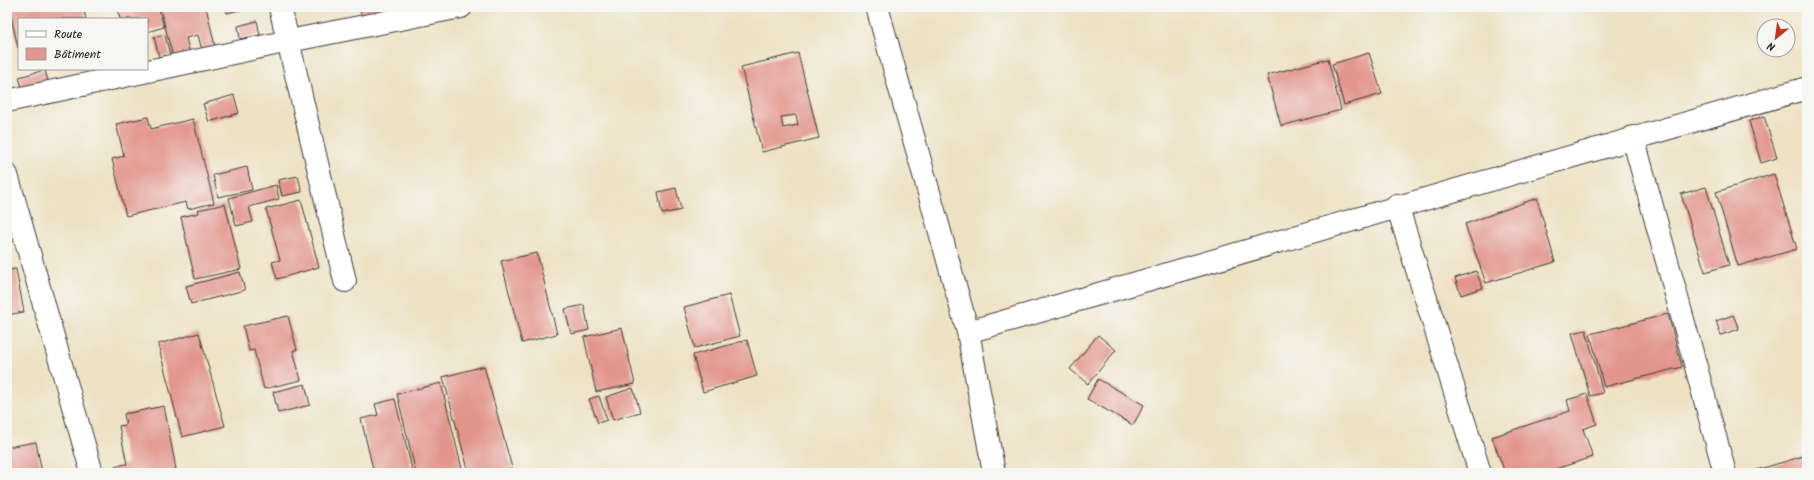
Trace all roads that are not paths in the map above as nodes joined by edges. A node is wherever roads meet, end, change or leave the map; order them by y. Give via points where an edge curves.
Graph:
1 (280, 7) edge
2 (461, 7) edge
3 (876, 7) edge
4 (289, 41) junction
5 (1807, 88) edge
6 (7, 102) edge
7 (1633, 137) junction
8 (7, 175) edge
9 (1397, 205) junction
10 (345, 281) dead end
11 (968, 332) junction
12 (92, 473) edge
13 (994, 473) edge
14 (1480, 473) edge
15 (1725, 473) edge

1 - 4 street
2 - 4 street
3 - 11 street
4 - 6 street
4 - 10 street
5 - 7 street
7 - 9 street
7 - 15 street
8 - 12 street
9 - 11 street
9 - 14 street
11 - 13 street

